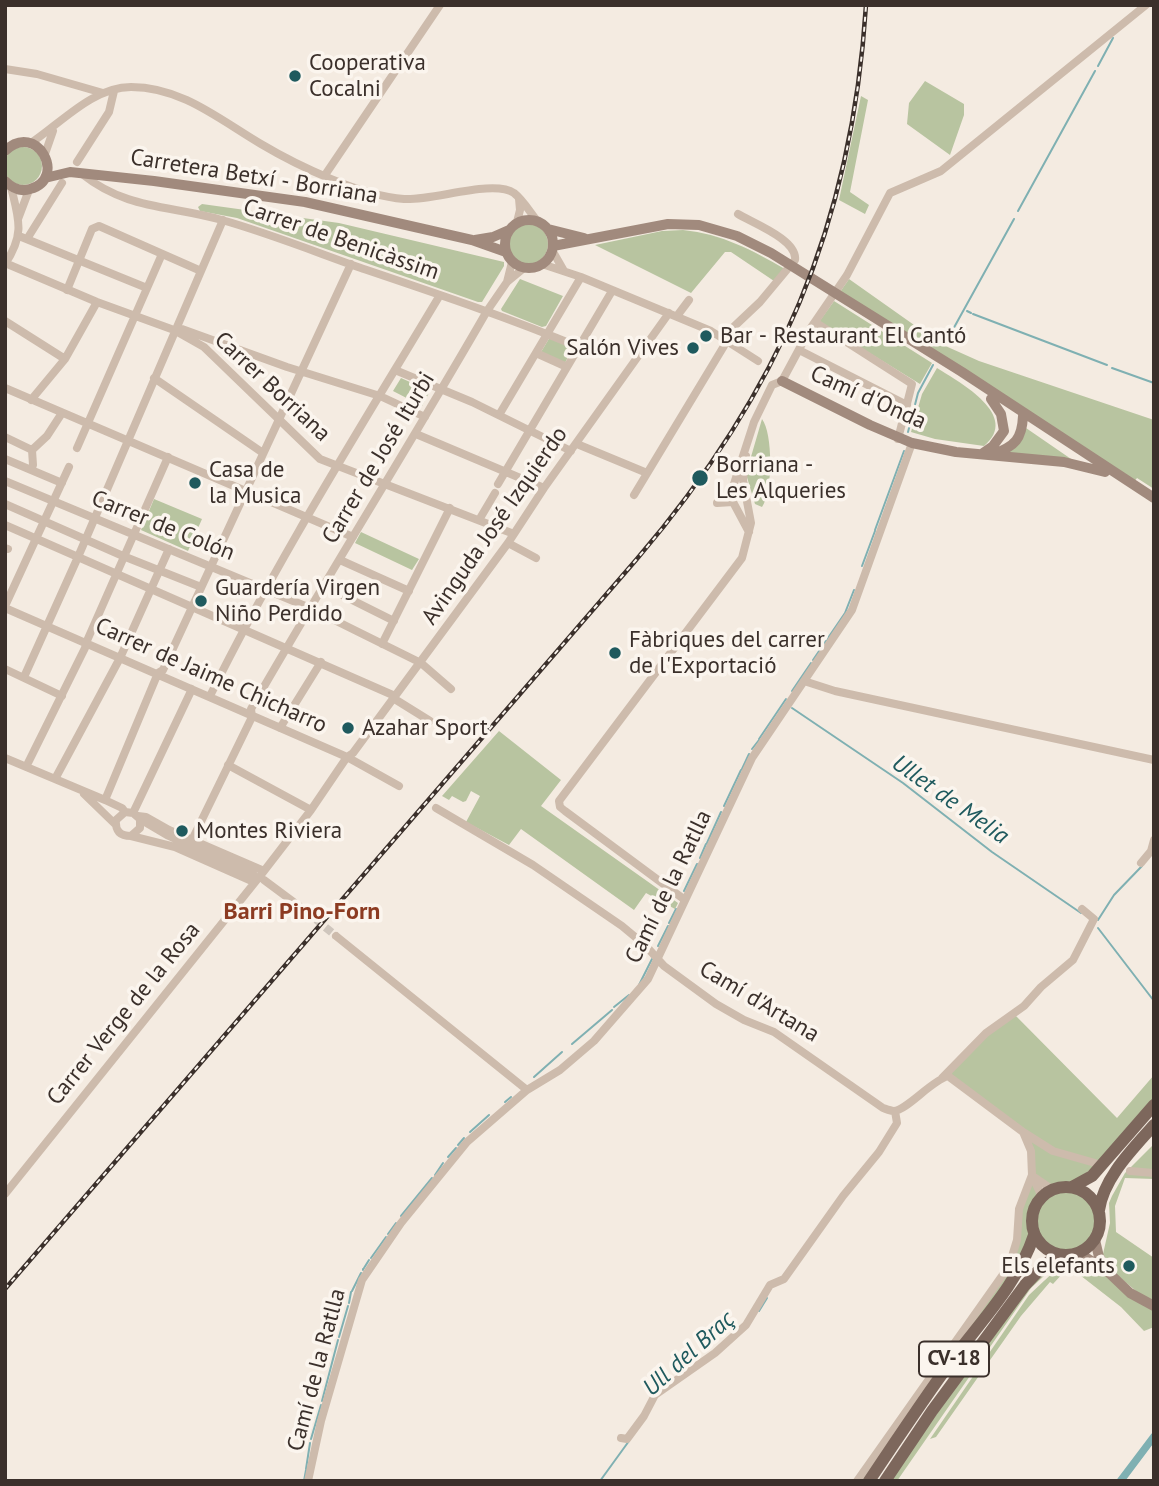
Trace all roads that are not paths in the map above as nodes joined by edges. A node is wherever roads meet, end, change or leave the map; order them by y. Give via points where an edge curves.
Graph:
1 (440, 5) edge
2 (1146, 5) edge
3 (5, 69) edge
4 (114, 90) junction
5 (103, 93) junction
6 (54, 128) junction
7 (31, 143) junction
8 (5, 151) edge
9 (46, 157) junction
10 (77, 162) dead end
11 (76, 173) junction
12 (324, 175) junction
13 (45, 178) junction
14 (62, 183) dead end
15 (8, 184) edge
16 (29, 190) junction
17 (518, 196) junction
18 (738, 214) dead end
19 (18, 219) junction
20 (223, 220) junction
21 (538, 222) junction
22 (513, 226) junction
23 (548, 229) junction
24 (23, 238) junction
25 (587, 239) junction
26 (472, 240) junction
27 (552, 248) junction
28 (162, 254) junction
29 (509, 257) junction
30 (79, 260) junction
31 (5, 264) edge
32 (351, 264) junction
33 (542, 264) junction
34 (524, 268) junction
35 (201, 271) junction
36 (564, 271) junction
37 (581, 277) junction
38 (508, 282) junction
39 (147, 288) junction
40 (67, 290) junction
41 (612, 291) junction
42 (440, 295) junction
43 (689, 300) dead end
44 (97, 302) junction
45 (487, 311) junction
46 (673, 314) junction
47 (135, 317) junction
48 (5, 321) edge
49 (815, 322) junction
50 (174, 330) junction
51 (547, 334) junction
52 (208, 338) junction
53 (725, 338) junction
54 (204, 347) junction
55 (579, 347) junction
56 (799, 350) junction
57 (536, 353) junction
58 (65, 359) junction
59 (758, 361) dead end
60 (946, 363) junction
61 (567, 367) junction
62 (395, 370) junction
63 (301, 372) junction
64 (154, 378) junction
65 (782, 381) junction
66 (5, 388) edge
67 (985, 388) junction
68 (442, 389) junction
69 (380, 396) junction
70 (991, 399) junction
71 (31, 400) junction
72 (907, 405) junction
73 (62, 413) junction
74 (499, 415) junction
75 (425, 417) junction
76 (1022, 418) junction
77 (279, 419) junction
78 (87, 424) junction
79 (529, 430) junction
80 (1004, 431) junction
81 (416, 433) junction
82 (750, 435) junction
83 (5, 437) edge
84 (898, 439) junction
85 (128, 440) junction
86 (912, 443) junction
87 (577, 444) junction
88 (77, 448) dead end
89 (1077, 448) junction
90 (32, 450) junction
91 (571, 451) junction
92 (263, 453) junction
93 (986, 454) junction
94 (168, 457) junction
95 (5, 459) edge
96 (337, 466) junction
97 (69, 467) dead end
98 (31, 470) junction
99 (506, 472) junction
100 (1105, 472) junction
101 (647, 473) junction
102 (5, 481) edge
103 (62, 483) junction
104 (385, 485) junction
105 (733, 485) junction
106 (744, 485) junction
107 (544, 488) junction
108 (1139, 489) junction
109 (246, 490) junction
110 (634, 495) dead end
111 (1154, 498) edge
112 (54, 502) junction
113 (718, 503) dead end
114 (5, 504) edge
115 (734, 505) junction
116 (749, 505) junction
117 (450, 508) junction
118 (307, 517) junction
119 (94, 519) junction
120 (479, 520) junction
121 (45, 521) junction
122 (5, 525) edge
123 (749, 528) junction
124 (132, 534) junction
125 (514, 534) junction
126 (353, 537) junction
127 (37, 539) junction
128 (85, 539) junction
129 (508, 543) junction
130 (169, 549) junction
131 (123, 556) junction
132 (78, 557) junction
133 (536, 558) dead end
134 (340, 561) junction
135 (210, 566) junction
136 (160, 571) junction
137 (116, 573) junction
138 (324, 586) junction
139 (201, 587) junction
140 (152, 590) junction
141 (267, 591) junction
142 (409, 591) junction
143 (5, 607) edge
144 (192, 607) junction
145 (310, 608) junction
146 (394, 621) junction
147 (46, 625) junction
148 (245, 629) junction
149 (86, 643) junction
150 (382, 644) junction
151 (286, 647) junction
152 (120, 658) junction
153 (321, 662) junction
154 (421, 663) junction
155 (5, 668) edge
156 (158, 673) junction
157 (24, 677) junction
158 (804, 681) junction
159 (192, 689) junction
160 (451, 689) dead end
161 (62, 696) junction
162 (210, 696) junction
163 (394, 697) junction
164 (252, 717) junction
165 (430, 721) dead end
166 (280, 728) junction
167 (347, 757) junction
168 (5, 758) edge
169 (1154, 761) edge
170 (228, 765) junction
171 (26, 767) junction
172 (55, 779) junction
173 (399, 786) dead end
174 (82, 792) junction
175 (105, 800) junction
176 (436, 808) dead end
177 (311, 810) junction
178 (134, 815) junction
179 (116, 825) junction
180 (133, 835) junction
181 (167, 835) junction
182 (192, 840) junction
183 (1154, 840) edge
184 (1141, 863) dead end
185 (264, 876) junction
186 (253, 878) junction
187 (685, 900) junction
188 (1082, 909) dead end
189 (307, 912) tunnel mouth
190 (336, 936) tunnel mouth
191 (658, 959) junction
192 (942, 1077) junction
193 (527, 1090) junction
194 (1154, 1105) edge
195 (895, 1111) junction
196 (1154, 1125) edge
197 (1023, 1132) junction
198 (1095, 1163) dead end
199 (1130, 1171) dead end
200 (1154, 1173) edge
201 (1032, 1175) junction
202 (1072, 1187) junction
203 (1047, 1193) junction
204 (5, 1194) edge
205 (1098, 1210) junction
206 (1034, 1235) junction
207 (1095, 1240) junction
208 (1079, 1253) junction
209 (1059, 1255) junction
210 (1108, 1272) junction
211 (1154, 1306) edge
212 (621, 1438) dead end
213 (308, 1481) edge
214 (857, 1481) edge
215 (869, 1481) edge
216 (885, 1481) edge

1 - 12 street
2 - 49 street via 941,171 890,193 847,275
3 - 5 street
4 - 5 street
4 - 10 street via 108,112
4 - 12 street via 160,90 197,104 262,145
5 - 6 street
6 - 7 street
6 - 9 street
7 - 8 main road
7 - 9 main road, Carretera Betxí - Borriana
9 - 11 main road, Carretera Betxí - Borriana
9 - 13 main road
11 - 13 main road, Carretera Betxí - Borriana
11 - 20 street, Carrer de Benicàssim via 127,199
11 - 26 main road, Carretera Betxí - Borriana via 305,202
12 - 17 street via 379,196 440,197 495,187
13 - 16 main road
14 - 24 street
15 - 16 main road
15 - 19 street
16 - 19 street
17 - 21 street
17 - 22 street via 520,210
18 - 53 street via 779,237 796,257 777,284
19 - 24 street
20 - 32 street, Carrer de Benicàssim
20 - 35 street
21 - 22 main road via 526,220
21 - 23 main road
22 - 26 main road, Carretera Betxí - Borriana
22 - 29 main road via 505,245
23 - 25 main road
23 - 27 main road
24 - 30 street
24 - 31 street
25 - 27 main road
25 - 60 main road via 663,224 691,224 730,233 771,253
26 - 29 main road, Carretera Betxí - Borriana
27 - 33 main road
27 - 36 street
28 - 30 street via 99,226 92,229
28 - 35 street
28 - 39 street
29 - 34 main road
29 - 38 street, Carrer de José Iturbi
30 - 39 street
30 - 40 street
31 - 40 street, Carrer Borriana
32 - 42 street, Carrer de Benicàssim
32 - 63 street
33 - 34 main road
33 - 36 street
34 - 38 street, Carrer de José Iturbi
35 - 50 street
36 - 37 street
37 - 41 street
37 - 51 street
38 - 45 street, Carrer de José Iturbi
39 - 47 street
40 - 44 street, Carrer Borriana
41 - 46 street
41 - 55 street
42 - 45 street, Carrer de Benicàssim
42 - 62 street
43 - 46 street, Avinguda José Izquierdo
44 - 47 street, Carrer Borriana
44 - 58 street
45 - 51 street, Carrer de Benicàssim
45 - 68 street, Carrer de José Iturbi
46 - 53 street
46 - 87 street, Avinguda José Izquierdo
47 - 50 street, Carrer Borriana
47 - 78 street
48 - 58 street
49 - 56 street
49 - 72 street via 913,385
50 - 52 street
50 - 54 street, Carrer Borriana
50 - 64 street
51 - 55 street, Carrer de Benicàssim
51 - 57 street
52 - 54 street
52 - 63 street
53 - 59 street
53 - 101 street
54 - 77 street, Carrer Borriana
55 - 61 street
56 - 65 street
56 - 72 street
57 - 61 street
57 - 74 street
58 - 71 street
60 - 67 main road
60 - 70 main road
61 - 79 street
62 - 68 street
62 - 69 street
63 - 69 street
63 - 77 street
64 - 85 street
64 - 92 street
65 - 82 street via 772,385
65 - 84 main road, Camí d'Onda
66 - 71 street
67 - 76 main road
67 - 89 main road
68 - 74 street
68 - 75 street, Carrer de José Iturbi
69 - 75 street
69 - 96 street
70 - 76 main road
70 - 80 main road via 1001,414
71 - 73 street
72 - 84 street
73 - 78 street
73 - 90 street
74 - 79 street
75 - 81 street, Carrer de José Iturbi
76 - 80 main road
76 - 89 main road
76 - 93 main road via 1016,440
76 - 100 main road
77 - 92 street
77 - 96 street, Carrer Borriana via 320,459
78 - 85 street
78 - 88 street
79 - 91 street
79 - 99 street
80 - 93 main road
81 - 99 street
81 - 104 street, Carrer de José Iturbi
82 - 105 street
82 - 106 street
83 - 90 street
84 - 86 main road, Camí d'Onda
85 - 94 street
85 - 119 street
86 - 93 main road, Camí d'Onda
86 - 158 street, Camí de la Ratlla via 852,610
87 - 91 street, Avinguda José Izquierdo
87 - 101 street
89 - 108 main road
90 - 98 street
91 - 107 street, Avinguda José Izquierdo
92 - 109 street
93 - 100 main road, Camí d'Onda
94 - 109 street
94 - 124 street
95 - 98 street
96 - 104 street, Carrer Borriana
96 - 118 street
97 - 103 street
98 - 103 street
99 - 107 street
99 - 120 street
100 - 108 main road
101 - 110 street
102 - 112 street, Carrer de Colón
103 - 112 street
104 - 117 street, Carrer Borriana
104 - 126 street, Carrer de José Iturbi
105 - 106 street
105 - 115 street
106 - 116 street
107 - 125 street, Avinguda José Izquierdo
108 - 111 main road
109 - 118 street
109 - 135 street
112 - 119 street, Carrer de Colón
112 - 121 street
113 - 115 street
114 - 121 street
115 - 116 street via 743,509
115 - 123 street
116 - 123 street
117 - 120 street, Carrer Borriana
117 - 142 street
118 - 126 street
118 - 141 street
119 - 124 street, Carrer de Colón
119 - 128 street
120 - 125 street, Carrer Borriana
121 - 127 street
121 - 128 street
122 - 127 street
123 - 187 street via 739,563 559,801 565,811
124 - 130 street, Carrer de Colón
124 - 131 street
125 - 129 street, Avinguda José Izquierdo
126 - 134 street, Carrer de José Iturbi
127 - 132 street
127 - 143 street
128 - 131 street
128 - 132 street
129 - 133 street
129 - 154 street, Avinguda José Izquierdo
130 - 135 street, Carrer de Colón
130 - 136 street
131 - 136 street
131 - 137 street
132 - 137 street
132 - 147 street
134 - 138 street, Carrer de José Iturbi
134 - 142 street
135 - 139 street
135 - 141 street, Carrer de Colón
136 - 139 street
136 - 140 street
137 - 140 street
137 - 149 street
138 - 145 street, Carrer de José Iturbi
138 - 146 street
139 - 144 street
140 - 144 street
140 - 152 street
141 - 145 street, Carrer de Colón
141 - 148 street
142 - 146 street
143 - 147 street, Carrer de Jaime Chicharro
144 - 148 street
144 - 156 street
145 - 150 street, Carrer de Colón
145 - 151 street, Carrer de José Iturbi
146 - 150 street
147 - 149 street, Carrer de Jaime Chicharro
147 - 157 street
148 - 151 street
148 - 162 street
149 - 152 street, Carrer de Jaime Chicharro
149 - 161 street
150 - 154 street, Carrer de Colón
151 - 153 street
151 - 164 street, Carrer de José Iturbi via 251,709
152 - 156 street, Carrer de Jaime Chicharro
152 - 172 street
153 - 163 street
153 - 166 street
154 - 160 street, Carrer de Colón
154 - 163 street, Avinguda José Izquierdo
155 - 157 street
156 - 159 street, Carrer de Jaime Chicharro
156 - 175 street
157 - 161 street
158 - 169 street
158 - 187 street, Camí de la Ratlla via 752,758
159 - 162 street, Carrer de Jaime Chicharro
159 - 178 street
161 - 171 street
162 - 164 street, Carrer de Jaime Chicharro
163 - 165 street
163 - 167 street, Avinguda José Izquierdo
164 - 166 street, Carrer de Jaime Chicharro
164 - 170 street, Carrer de José Iturbi
166 - 167 street, Carrer de Jaime Chicharro
167 - 173 street, Carrer de Jaime Chicharro
167 - 177 street, Carrer Verge de la Rosa
168 - 171 street
170 - 177 street
170 - 182 street, Carrer de José Iturbi
171 - 172 street
172 - 174 street
174 - 175 street
174 - 179 street
175 - 178 street
176 - 191 street, Camí d'Artana via 534,865 622,926
177 - 185 street, Carrer Verge de la Rosa
178 - 179 street via 116,820
178 - 180 street via 140,828
178 - 181 street
178 - 182 street
179 - 180 street via 124,836
180 - 181 street
180 - 186 street
181 - 186 street
182 - 185 street
183 - 184 street
185 - 186 street, Carrer Verge de la Rosa
185 - 189 street
186 - 204 street, Carrer Verge de la Rosa
187 - 191 street, Camí de la Ratlla
188 - 192 street via 1094,919 1073,960 1024,1006 986,1032
190 - 193 street
191 - 193 street, Camí de la Ratlla via 639,991 594,1041
191 - 195 street, Camí d'Artana via 716,1004 774,1032 883,1108
192 - 195 street
192 - 197 street via 948,1076
193 - 213 street, Camí de la Ratlla via 467,1142 362,1280 320,1421
194 - 202 main road via 1092,1175
195 - 212 street via 897,1123 888,1138 784,1279 770,1285 746,1325 658,1392 627,1439
196 - 205 main road via 1110,1181
197 - 198 street via 1053,1151
197 - 201 street via 1031,1151
199 - 200 street
201 - 203 street
201 - 214 street via 1019,1209 1009,1266
202 - 203 main road
202 - 205 main road via 1093,1199
203 - 206 main road, CV-18 via 1034,1208
205 - 207 main road via 1100,1226
206 - 209 main road
206 - 215 main road, CV-18 via 1017,1273
207 - 208 main road
207 - 210 main road
208 - 209 main road
208 - 210 main road
209 - 216 main road, CV-18 via 1025,1284
210 - 211 main road via 1130,1293

